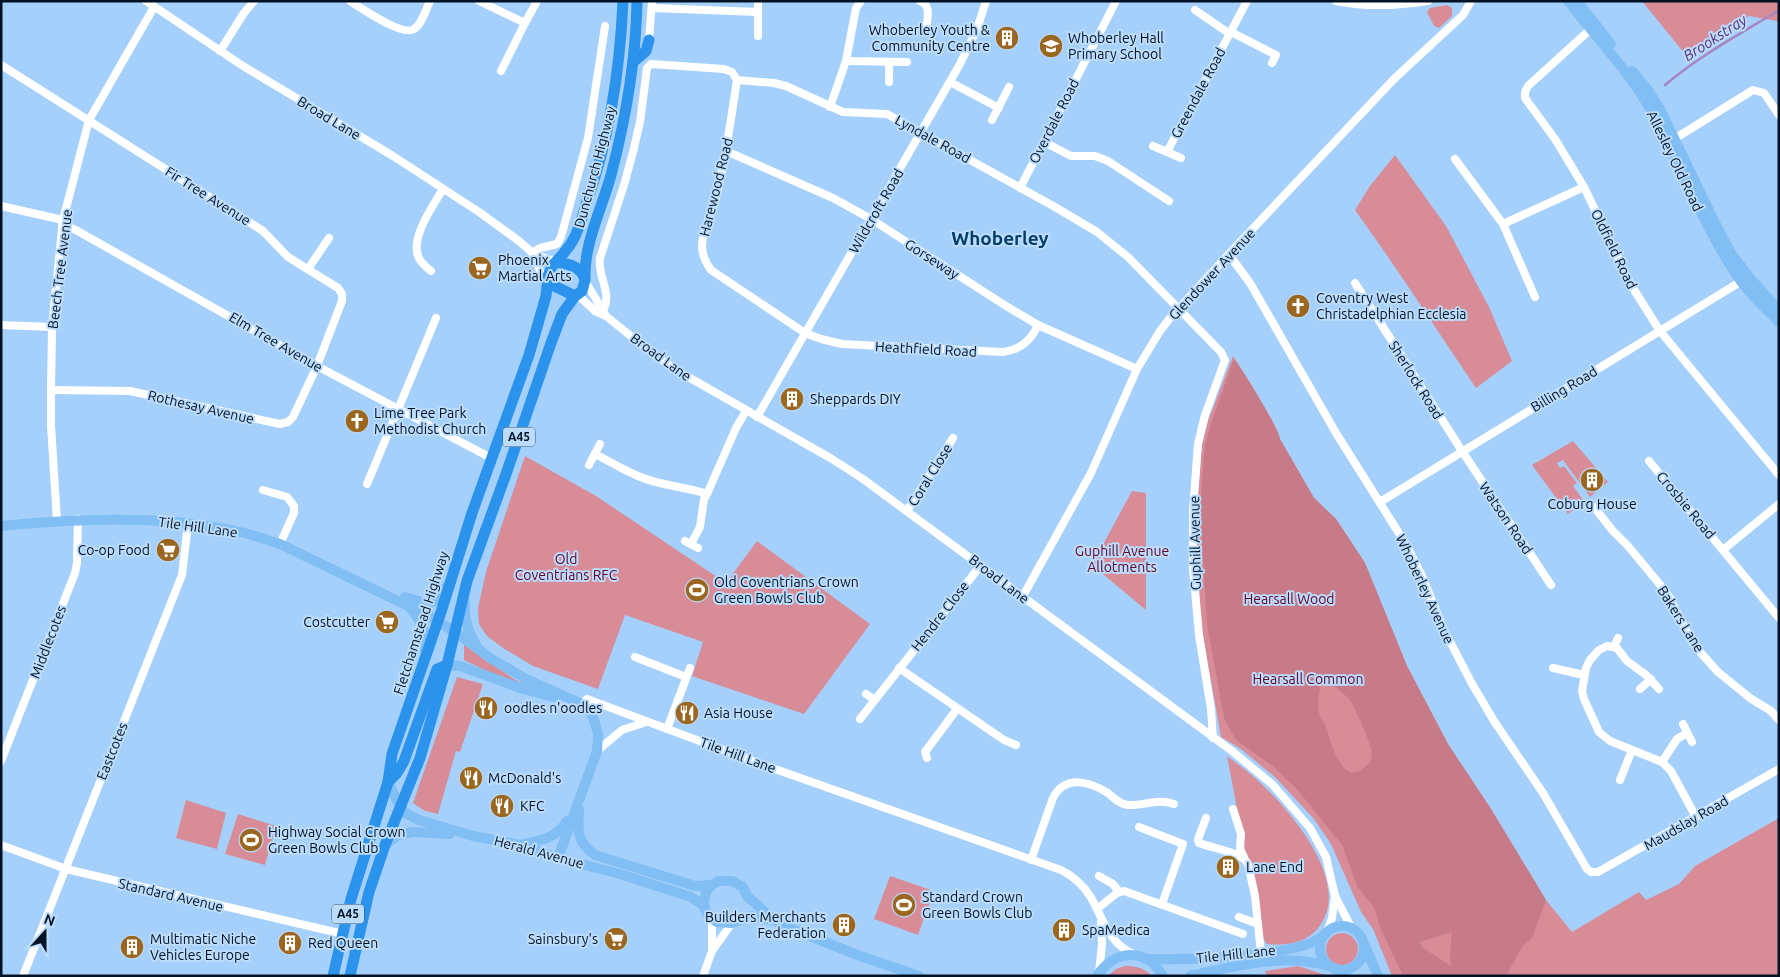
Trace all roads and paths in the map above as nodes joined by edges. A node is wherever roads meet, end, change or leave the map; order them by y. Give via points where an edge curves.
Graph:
1 (146, 1) edge
2 (254, 1) edge
3 (350, 1) edge
4 (430, 1) edge
5 (479, 1) edge
6 (537, 1) edge
7 (623, 1) edge
8 (637, 1) edge
9 (758, 1) edge
10 (861, 1) edge
11 (920, 1) edge
12 (986, 1) edge
13 (1116, 1) edge
14 (1247, 1) edge
15 (1336, 1) edge
16 (1428, 1) edge
17 (1471, 1) edge
18 (1568, 1) edge
19 (1577, 1) edge
20 (652, 4) edge
21 (154, 7) junction
22 (1195, 10) dead end
23 (758, 12) junction
24 (525, 23) junction
25 (605, 26) dead end
26 (1592, 27) junction
27 (926, 30) dead end
28 (1230, 33) junction
29 (758, 36) dead end
30 (650, 40) joint
31 (220, 51) junction
32 (846, 61) junction
33 (633, 62) junction
34 (889, 62) junction
35 (907, 62) dead end
36 (1272, 63) dead end
37 (1, 65) edge
38 (500, 74) dead end
39 (737, 80) junction
40 (890, 82) dead end
41 (950, 82) junction
42 (1009, 87) dead end
43 (830, 107) junction
44 (998, 108) junction
45 (1779, 115) edge
46 (89, 120) junction
47 (992, 120) dead end
48 (921, 133) junction
49 (1671, 141) junction
50 (1044, 142) junction
51 (1153, 146) dead end
52 (726, 150) junction
53 (1167, 152) junction
54 (1181, 158) dead end
55 (1455, 159) dead end
56 (1584, 187) junction
57 (1020, 188) junction
58 (443, 189) junction
59 (1169, 201) dead end
60 (1, 206) edge
61 (871, 219) junction
62 (63, 223) junction
63 (1503, 224) junction
64 (330, 238) dead end
65 (533, 253) junction
66 (1227, 256) junction
67 (556, 262) junction
68 (308, 270) junction
69 (431, 271) dead end
70 (585, 280) junction
71 (1745, 280) junction
72 (548, 282) junction
73 (1355, 283) dead end
74 (577, 296) junction
75 (1535, 297) dead end
76 (1179, 308) junction
77 (1779, 310) edge
78 (605, 313) junction
79 (436, 318) dead end
80 (1779, 322) edge
81 (1, 325) edge
82 (1038, 325) junction
83 (52, 327) junction
84 (1660, 332) junction
85 (805, 333) junction
86 (317, 366) junction
87 (1137, 369) junction
88 (50, 390) junction
89 (398, 409) junction
90 (746, 411) junction
91 (757, 417) junction
92 (954, 437) dead end
93 (600, 444) dead end
94 (1462, 451) junction
95 (595, 454) junction
96 (491, 458) junction
97 (1649, 461) dead end
98 (589, 465) dead end
99 (1779, 475) edge
100 (367, 484) dead end
101 (263, 490) dead end
102 (707, 494) junction
103 (1380, 502) junction
104 (1779, 504) edge
105 (1594, 507) dead end
106 (908, 511) junction
107 (78, 519) junction
108 (57, 521) junction
109 (188, 524) junction
110 (1, 526) edge
111 (280, 544) junction
112 (691, 544) dead end
113 (1723, 550) junction
114 (981, 565) junction
115 (451, 580) junction
116 (468, 581) junction
117 (1551, 585) dead end
118 (383, 594) junction
119 (1023, 596) junction
120 (407, 605) junction
121 (1779, 618) edge
122 (438, 620) junction
123 (455, 632) junction
124 (1618, 638) dead end
125 (476, 647) junction
126 (1614, 647) junction
127 (635, 657) dead end
128 (448, 665) junction
129 (690, 668) dead end
130 (899, 668) junction
131 (1553, 668) dead end
132 (421, 671) junction
133 (1584, 674) junction
134 (686, 678) junction
135 (1651, 679) junction
136 (1640, 689) dead end
137 (1659, 690) dead end
138 (866, 694) dead end
139 (875, 700) junction
140 (585, 701) junction
141 (957, 709) junction
142 (860, 719) dead end
143 (1779, 720) edge
144 (646, 722) junction
145 (1683, 724) dead end
146 (667, 729) junction
147 (1687, 733) junction
148 (1213, 738) junction
149 (1692, 742) dead end
150 (1016, 745) dead end
151 (1632, 750) junction
152 (597, 751) junction
153 (923, 754) dead end
154 (1, 761) edge
155 (1662, 762) junction
156 (1779, 769) edge
157 (1620, 780) dead end
158 (388, 782) junction
159 (579, 801) junction
160 (1174, 804) dead end
161 (400, 807) junction
162 (1234, 809) dead end
163 (1696, 817) junction
164 (1206, 818) dead end
165 (1139, 827) dead end
166 (473, 836) junction
167 (1, 845) edge
168 (385, 845) junction
169 (520, 845) junction
170 (558, 858) junction
171 (1244, 858) junction
172 (1031, 860) junction
173 (66, 869) junction
174 (1591, 872) joint
175 (1099, 876) dead end
176 (712, 885) junction
177 (1119, 892) junction
178 (747, 896) junction
179 (1336, 896) junction
180 (1162, 904) junction
181 (704, 906) junction
182 (1098, 912) junction
183 (1239, 917) dead end
184 (712, 919) junction
185 (774, 920) junction
186 (736, 921) junction
187 (1258, 924) junction
188 (1352, 929) junction
189 (343, 934) junction
190 (1243, 934) dead end
191 (1325, 934) junction
192 (1363, 943) junction
193 (712, 951) junction
194 (1261, 952) junction
195 (1137, 956) junction
196 (1148, 959) junction
197 (1329, 966) junction
198 (1341, 970) junction
199 (1098, 974) edge
200 (23, 976) edge
201 (333, 976) edge
202 (350, 976) edge
203 (703, 976) edge
204 (919, 976) edge
205 (1163, 976) edge
206 (1190, 976) edge
207 (1352, 976) edge
208 (1378, 976) edge

1 - 21 street, Broad Lane
2 - 31 street
3 - 4 street via 400,30 410,31
5 - 24 street
6 - 24 street
7 - 67 highway, Dunchurch Highway via 610,121 576,235
8 - 33 highway, Dunchurch Highway
9 - 23 street
10 - 32 street via 856,8
11 - 27 street via 928,7
12 - 41 street, Wildcroft Road via 971,42
13 - 50 street, Overdale Road
14 - 28 street, Greendale Road
15 - 16 street via 1367,5
17 - 66 street, Glendower Avenue via 1463,15 1394,79
18 - 26 main road, Allesley Old Road
19 - 26 main road, Allesley Old Road
20 - 23 street
20 - 30 street
21 - 31 street, Broad Lane
21 - 46 street, Beech Tree Avenue
22 - 28 street, Greendale Road
23 - 29 street
24 - 38 street
25 - 65 street, Dunchurch Highway via 588,138 561,237 557,244
26 - 49 main road, Allesley Old Road via 1632,80
26 - 56 street, Oldfield Road via 1528,86 1524,98 1555,139
28 - 36 street, Greendale Road via 1276,55
28 - 53 street, Greendale Road
30 - 33 highway via 646,51
31 - 58 street, Broad Lane
32 - 34 street
32 - 43 street
33 - 70 highway, Dunchurch Highway via 624,121 587,254
34 - 35 street
34 - 40 street
37 - 46 street, Fir Tree Avenue
39 - 43 street, Lyndale Road via 781,84
39 - 52 street, Harewood Road
39 - 78 street, Lyndale Road via 732,72 724,69 651,64 647,68 633,152 600,258 608,301
41 - 44 street
41 - 48 street, Wildcroft Road
42 - 44 street
43 - 48 street, Lyndale Road via 843,112 887,114
44 - 47 street
45 - 49 street via 1764,94 1753,90
46 - 62 street, Beech Tree Avenue
46 - 68 street, Fir Tree Avenue via 263,231 288,257
48 - 57 street, Lyndale Road
48 - 61 street, Wildcroft Road
49 - 71 main road, Allesley Old Road via 1710,231 1724,256
50 - 57 street, Overdale Road
50 - 59 street via 1071,156 1095,156
51 - 53 street, Greendale Road
52 - 61 street, Gorseway via 816,190
52 - 85 street, Harewood Road via 703,238 704,258 717,275
53 - 54 street, Greendale Road
55 - 63 street
56 - 63 street
56 - 84 street, Oldfield Road via 1631,285
57 - 76 street, Lyndale Road via 1097,232 1128,257
58 - 65 street, Broad Lane
58 - 69 street via 423,224 417,243 418,256
60 - 62 street, Elm Tree Avenue
61 - 82 street, Gorseway
61 - 85 street, Wildcroft Road
62 - 83 street, Beech Tree Avenue
62 - 86 street, Elm Tree Avenue
63 - 75 street
64 - 68 street
65 - 67 street, Broad Lane
65 - 72 street, Broad Lane via 541,274
66 - 76 street, Glendower Avenue
66 - 103 street, Whoberley Avenue via 1250,283 1336,433
67 - 70 highway via 577,268
67 - 72 highway, Dunchurch Highway
68 - 86 street, Fir Tree Avenue via 338,288 342,294
70 - 74 highway
70 - 78 street, Broad Lane
71 - 77 main road, Allesley Old Road
71 - 80 main road, Allesley Old Road
71 - 84 street, Billing Road
72 - 74 highway
72 - 96 highway, Fletchamstead Highway / A45 via 529,355
73 - 94 street, Sherlock Road
74 - 78 street, Broad Lane via 595,311
74 - 116 highway, A45 via 562,314
76 - 87 street, Glendower Avenue
76 - 148 street, Guphill Avenue via 1224,356 1198,444 1193,510 1193,568
78 - 90 street, Broad Lane via 676,370
79 - 89 street
81 - 83 street
82 - 85 street, Heathfield Road via 1023,346 1003,352 849,345 828,342
82 - 87 street, Gorseway
83 - 88 street, Beech Tree Avenue
84 - 94 street, Billing Road
84 - 99 street, Oldfield Road
85 - 91 street, Wildcroft Road
86 - 88 street, Rothesay Avenue via 293,417 283,424 130,391
86 - 89 street, Elm Tree Avenue
87 - 119 street, Glendower Avenue via 1091,473
88 - 108 street, Beech Tree Avenue
89 - 96 street, Elm Tree Avenue
89 - 100 street
90 - 91 street, Broad Lane
90 - 102 street
91 - 106 street, Broad Lane via 832,459
92 - 106 street, Coral Close
93 - 95 street
94 - 103 street, Billing Road
94 - 117 street, Watson Road
95 - 98 street
95 - 102 street via 638,476
96 - 115 highway, Fletchamstead Highway / A45
97 - 113 street, Crosbie Road
101 - 111 street via 287,497 294,506
102 - 112 street via 700,527
103 - 174 street, Whoberley Avenue via 1407,546 1471,682 1547,800 1584,866
104 - 113 street, Crosbie Road
105 - 143 street, Bakers Lane via 1670,598 1701,653 1718,672
106 - 114 street, Broad Lane
107 - 108 main road, Tile Hill Lane
107 - 109 main road, Tile Hill Lane
107 - 154 street, Middlecotes via 75,572
108 - 110 main road, Tile Hill Lane
109 - 111 main road, Tile Hill Lane via 241,532
109 - 173 street, Eastcotes via 182,575
111 - 118 main road, Tile Hill Lane
113 - 121 street, Crosbie Road
114 - 119 street, Broad Lane
114 - 130 street, Hendre Close
115 - 118 main road, Tile Hill Lane via 440,597 429,604
115 - 122 highway, Fletchamstead Highway / A45
116 - 123 highway, A45
116 - 125 main road via 464,614
118 - 120 main road, Tile Hill Lane
119 - 148 street, Broad Lane
120 - 122 main road, Tile Hill Lane
120 - 132 main road via 425,632
122 - 123 main road, Tile Hill Lane
122 - 132 highway, Fletchamstead Highway / A45
123 - 125 main road, Tile Hill Lane
123 - 128 highway, A45
124 - 126 street
125 - 140 main road, Tile Hill Lane via 526,679
126 - 133 street via 1600,650 1590,660
126 - 135 street
127 - 134 street via 645,665
128 - 140 main road via 460,666 523,689
128 - 158 highway via 437,669 404,761
128 - 161 highway, A45 via 420,758
129 - 134 street
130 - 139 street, Hendre Close
130 - 141 street
131 - 133 street
132 - 158 highway, Fletchamstead Highway / A45 via 392,754
133 - 151 street via 1582,691 1597,729 1606,739
134 - 146 street
135 - 136 street
135 - 137 street
138 - 139 street
139 - 142 street, Hendre Close
140 - 144 street, Tile Hill Lane
140 - 152 main road via 598,734
141 - 150 street
141 - 153 street
144 - 146 street, Tile Hill Lane
144 - 152 street via 622,730
145 - 147 street
146 - 172 street, Tile Hill Lane
147 - 149 street
147 - 155 street via 1677,739
148 - 179 street, Broad Lane via 1273,785 1310,828 1326,856
151 - 155 street
151 - 157 street
152 - 159 main road
155 - 163 street via 1671,771
156 - 163 street, Maudslay Road
158 - 161 main road
158 - 189 highway, Fletchamstead Highway / A45
159 - 169 main road via 561,830 550,838
159 - 170 main road
159 - 176 main road, Herald Avenue via 578,833 585,847 595,855 695,886
160 - 172 street via 1160,800 1124,804 1100,789 1069,783 1058,789 1053,798
161 - 166 main road, Herald Avenue via 419,820
161 - 168 highway, A45
162 - 171 street
163 - 174 street, Maudslay Road via 1598,872
164 - 171 street via 1199,843
165 - 180 street via 1183,844
166 - 168 main road via 420,831 398,836
166 - 169 main road, Herald Avenue
167 - 173 street, Standard Avenue
168 - 202 highway, A45 via 369,892
169 - 170 main road, Herald Avenue
170 - 181 main road, Herald Avenue via 680,893
171 - 187 street via 1248,864
172 - 182 street, Tile Hill Lane via 1070,874 1086,891
173 - 189 street, Standard Avenue
173 - 200 street, Eastcotes
175 - 177 street, Tile Hill Lane
176 - 178 main road, Herald Avenue via 718,881 732,881 743,888
176 - 181 main road via 706,892
177 - 180 street, Tile Hill Lane via 1127,891
177 - 182 street
178 - 185 main road, Herald Avenue
178 - 186 main road via 747,909
179 - 188 street, Broad Lane
179 - 191 street, Broad Lane
180 - 190 street, Tile Hill Lane
181 - 184 main road, Herald Avenue
182 - 195 street, Tile Hill Lane via 1119,945
182 - 199 street, Tile Hill Lane via 1102,941
183 - 187 street
184 - 186 main road, Herald Avenue via 722,923
184 - 193 street
185 - 186 main road, Herald Avenue via 759,916
185 - 204 main road, Herald Avenue via 812,938
186 - 193 street
187 - 194 street
188 - 191 main road via 1339,927
188 - 192 main road
189 - 201 highway, Fletchamstead Highway / A45
191 - 194 main road, Tile Hill Lane via 1306,945
191 - 197 main road via 1319,951
192 - 198 main road via 1359,962
192 - 208 main road
193 - 203 street
194 - 196 main road, Tile Hill Lane via 1219,958
195 - 196 main road, Tile Hill Lane
195 - 199 main road via 1113,960
196 - 205 main road
197 - 198 main road
197 - 206 main road, Tile Hill Lane via 1289,960
198 - 207 main road

